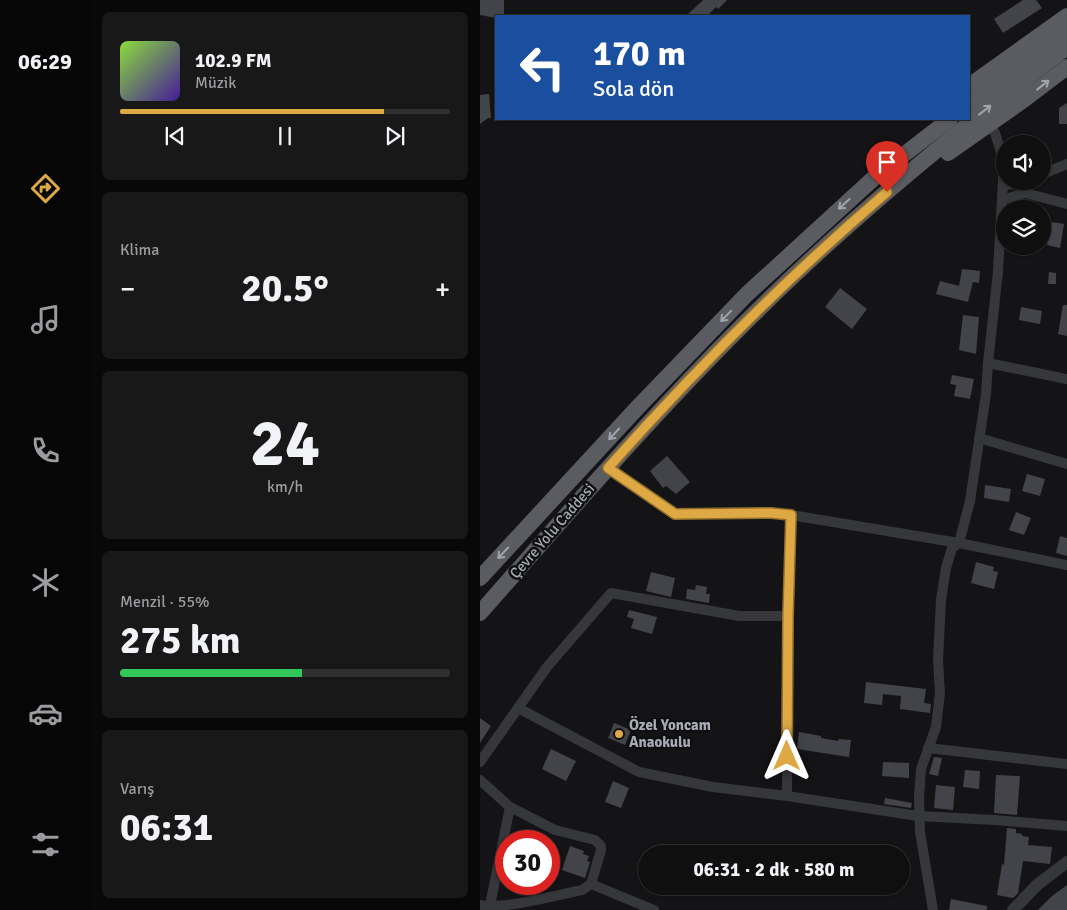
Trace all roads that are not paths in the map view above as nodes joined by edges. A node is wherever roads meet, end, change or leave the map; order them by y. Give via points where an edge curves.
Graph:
1 (1067, 16) edge
2 (1067, 31) edge
3 (1067, 47) edge
4 (1067, 67) edge
5 (970, 85) edge
6 (970, 103) edge
7 (930, 120) edge
8 (949, 120) edge
9 (989, 124) junction
10 (996, 136) edge
11 (1067, 164) edge
12 (1051, 170) edge
13 (875, 177) junction
14 (1003, 190) edge
15 (887, 192) junction
16 (1002, 200) joint
17 (1067, 204) edge
18 (999, 255) edge
19 (988, 363) junction
20 (1067, 379) edge
21 (979, 438) junction
22 (1067, 464) edge
23 (608, 468) junction
24 (791, 515) junction
25 (959, 543) junction
26 (1067, 565) edge
27 (480, 578) edge
28 (480, 613) edge
29 (788, 616) junction
30 (518, 708) junction
31 (928, 748) junction
32 (480, 762) edge
33 (1067, 764) edge
34 (480, 780) edge
35 (787, 796) junction
36 (510, 807) junction
37 (918, 816) junction
38 (1067, 826) edge
39 (1067, 862) edge
40 (591, 884) junction
41 (486, 908) edge
42 (654, 910) edge
43 (933, 910) edge
44 (1014, 910) edge

1 - 5 highway
2 - 6 highway
15 -> 3 highway, Çevre Yolu Caddesi
9 -> 4 highway
7 - 13 highway
8 - 13 highway, Çevre Yolu Caddesi
9 - 10 street
9 - 15 highway via 912,179
11 - 12 street
13 -> 27 highway, Çevre Yolu Caddesi via 747,294
14 - 16 street
15 - 23 highway, Çevre Yolu Caddesi via 757,310
16 - 17 street via 1025,193
18 - 19 street
19 - 20 street
19 - 21 street
21 - 22 street
21 - 25 street via 970,501
23 - 24 street via 675,514
23 - 28 highway, Çevre Yolu Caddesi
24 - 25 street
24 - 29 street
25 - 26 street
25 - 31 street via 952,548 942,592 940,693 936,727
29 - 30 street via 739,616 611,593 547,668
29 - 35 street
30 - 32 street
30 - 35 street via 639,772 713,787
31 - 33 street
31 - 37 street via 921,769
34 - 36 street
35 - 37 street
36 - 40 street via 555,830 595,840 602,850
36 - 41 street
37 - 38 street
37 - 43 street
39 - 44 street via 1037,885
40 - 41 street via 582,890
40 - 42 street

